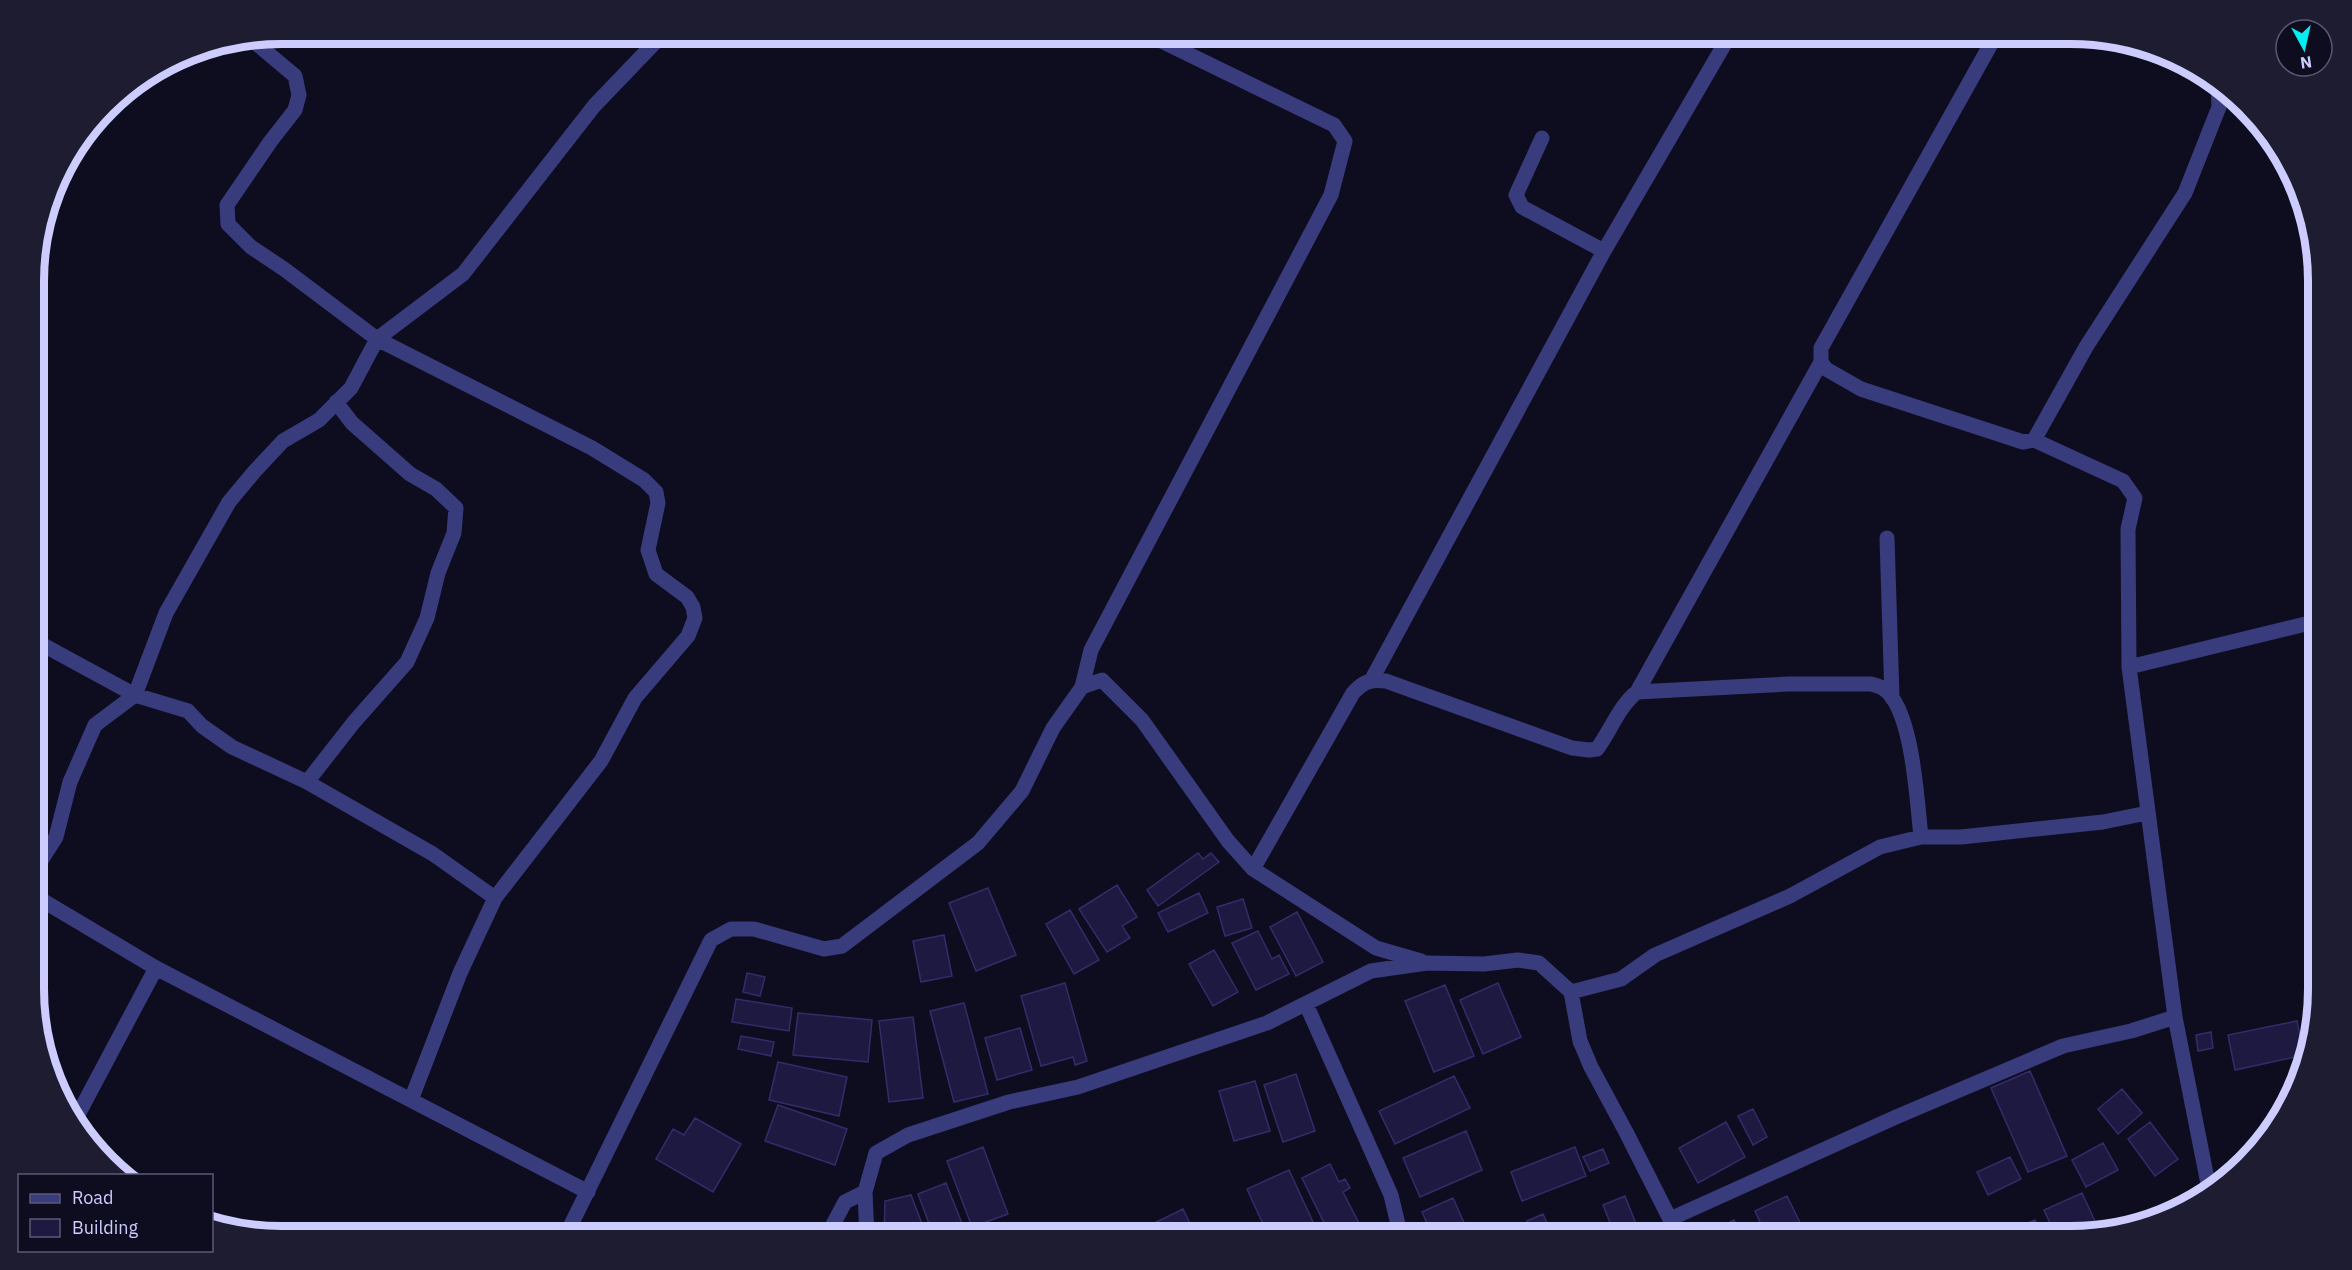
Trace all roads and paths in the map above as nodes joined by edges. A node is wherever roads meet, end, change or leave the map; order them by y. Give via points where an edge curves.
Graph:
1 (653, 44) edge
2 (1168, 44) edge
3 (1725, 44) edge
4 (1991, 44) edge
5 (258, 45) edge
6 (2219, 94) edge
7 (1542, 138) dead end
8 (1604, 251) junction
9 (378, 339) junction
10 (1821, 362) junction
11 (336, 402) junction
12 (2034, 440) junction
13 (1887, 538) dead end
14 (2308, 623) edge
15 (44, 645) edge
16 (2129, 667) junction
17 (1372, 679) junction
18 (1082, 687) junction
19 (1637, 692) junction
20 (135, 695) junction
21 (1892, 698) junction
22 (308, 782) junction
23 (2147, 813) junction
24 (1921, 837) junction
25 (44, 856) edge
26 (1253, 869) junction
27 (495, 898) junction
28 (44, 901) edge
29 (1427, 963) junction
30 (156, 968) junction
31 (1571, 992) junction
32 (1306, 1004) junction
33 (2175, 1017) junction
34 (411, 1100) junction
35 (78, 1114) edge
36 (2208, 1184) edge
37 (588, 1192) junction
38 (865, 1192) junction
39 (1670, 1219) junction
40 (570, 1226) edge
41 (832, 1226) edge
42 (867, 1226) edge
43 (1398, 1226) edge
44 (1673, 1226) edge

1 - 9 street via 594,106 463,274
2 - 18 street via 1334,124 1345,141 1331,195 1091,650
3 - 8 street
4 - 10 street via 1821,348
5 - 9 street via 295,76 296,111 227,205 228,224 251,247
6 - 12 street via 2219,107 2185,194 2086,347
7 - 8 street via 1516,195 1522,207
8 - 17 street
9 - 11 street via 351,388
9 - 27 street via 591,448 644,480 656,492 658,503 648,550 656,574 687,597 693,607 695,618 688,636 635,698 601,761
10 - 12 street via 1826,369 1861,389 2023,442
10 - 19 street
11 - 20 street via 319,420 283,441 229,502 166,613
11 - 22 street via 352,423 456,508 454,533 438,573 427,618 407,662
12 - 16 street via 2123,481 2135,498 2128,529
13 - 21 street
14 - 16 street
15 - 20 street
16 - 23 street
17 - 19 street via 1562,745 1589,750 1597,748 1610,733 1626,701
17 - 26 street via 1353,693
18 - 26 street via 1102,680 1142,720 1228,841
18 - 37 street via 1053,728 1022,791 978,843 842,946 824,949 754,929 731,929 711,940
19 - 21 street via 1853,682 1884,689
20 - 22 street via 188,711 232,747
20 - 25 street via 95,725 70,782 56,837
21 - 24 street via 1909,743
22 - 27 street via 433,854
23 - 24 street via 2103,822 1961,837
23 - 33 street
24 - 31 street via 1880,847 1790,896 1655,955 1621,979
26 - 29 street via 1376,948
27 - 34 street via 460,973
28 - 30 street
29 - 31 street via 1539,963
29 - 32 street via 1371,971
30 - 34 street
30 - 35 street
31 - 39 street via 1580,1041 1591,1067
32 - 38 street via 1267,1023 1078,1087 1009,1102 908,1135 876,1153
32 - 43 street via 1391,1195
33 - 36 street
33 - 39 street via 2063,1046
34 - 37 street
37 - 40 street
38 - 41 street via 845,1202
38 - 42 street
39 - 44 street

